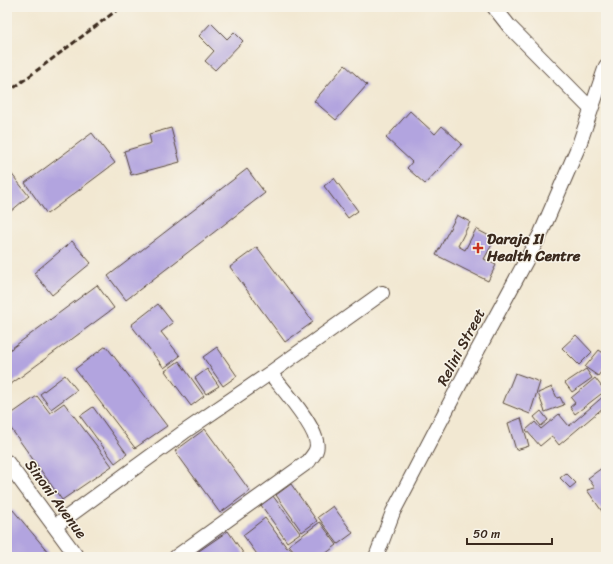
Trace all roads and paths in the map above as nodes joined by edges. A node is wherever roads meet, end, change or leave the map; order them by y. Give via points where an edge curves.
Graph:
1 (494, 7) edge
2 (606, 66) edge
3 (591, 109) junction
4 (382, 294) dead end
5 (270, 373) junction
6 (7, 462) edge
7 (55, 526) junction
8 (77, 557) edge
9 (176, 557) edge
10 (376, 557) edge

1 - 3 street via 509,26
2 - 3 street, Relini Street
3 - 10 street, Relini Street via 578,149 541,233 393,512
4 - 5 street
5 - 7 street
5 - 9 street via 307,420 316,439 317,449 309,461
6 - 7 street, Sinoni Avenue
7 - 8 street, Sinoni Avenue

